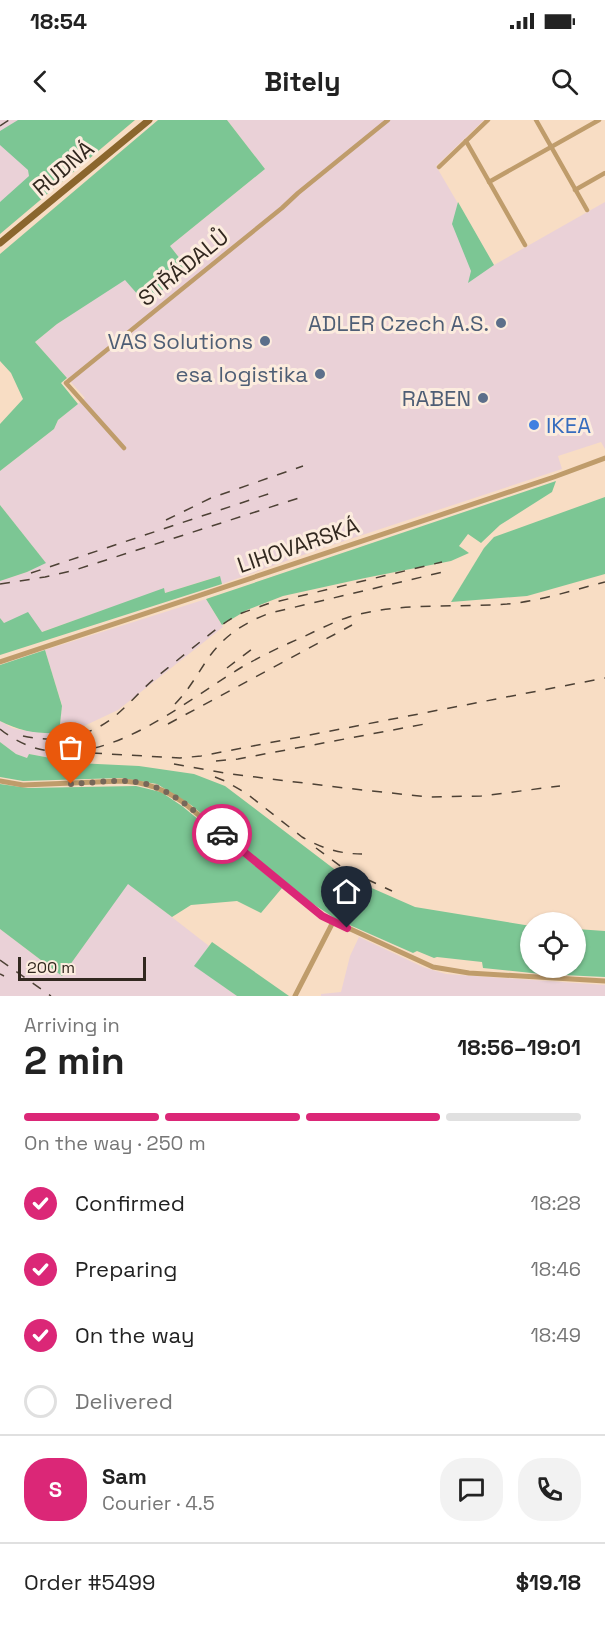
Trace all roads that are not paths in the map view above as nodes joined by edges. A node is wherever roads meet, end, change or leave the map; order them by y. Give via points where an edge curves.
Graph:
1 (149, 120) edge
2 (388, 120) edge
3 (488, 120) edge
4 (536, 120) edge
5 (599, 120) edge
6 (466, 141) junction
7 (551, 147) junction
8 (439, 167) dead end
9 (605, 173) edge
10 (489, 182) junction
11 (575, 190) junction
12 (587, 210) dead end
13 (0, 243) edge
14 (525, 245) dead end
15 (124, 448) dead end
16 (605, 458) edge
17 (0, 662) edge
18 (0, 781) edge
19 (333, 922) junction
20 (605, 981) edge
21 (295, 996) edge

1 - 13 main road, RUDNÁ
2 - 15 street, STŘÁDALŮ via 66,383
3 - 6 street
4 - 7 street
5 - 7 street
6 - 8 street
6 - 10 street
7 - 10 street
7 - 11 street
9 - 11 street
10 - 14 street
11 - 12 street
16 - 17 street, LIHOVARSKÁ
18 - 19 street via 23,785 132,782 164,790
19 - 20 street via 450,971
19 - 21 street

